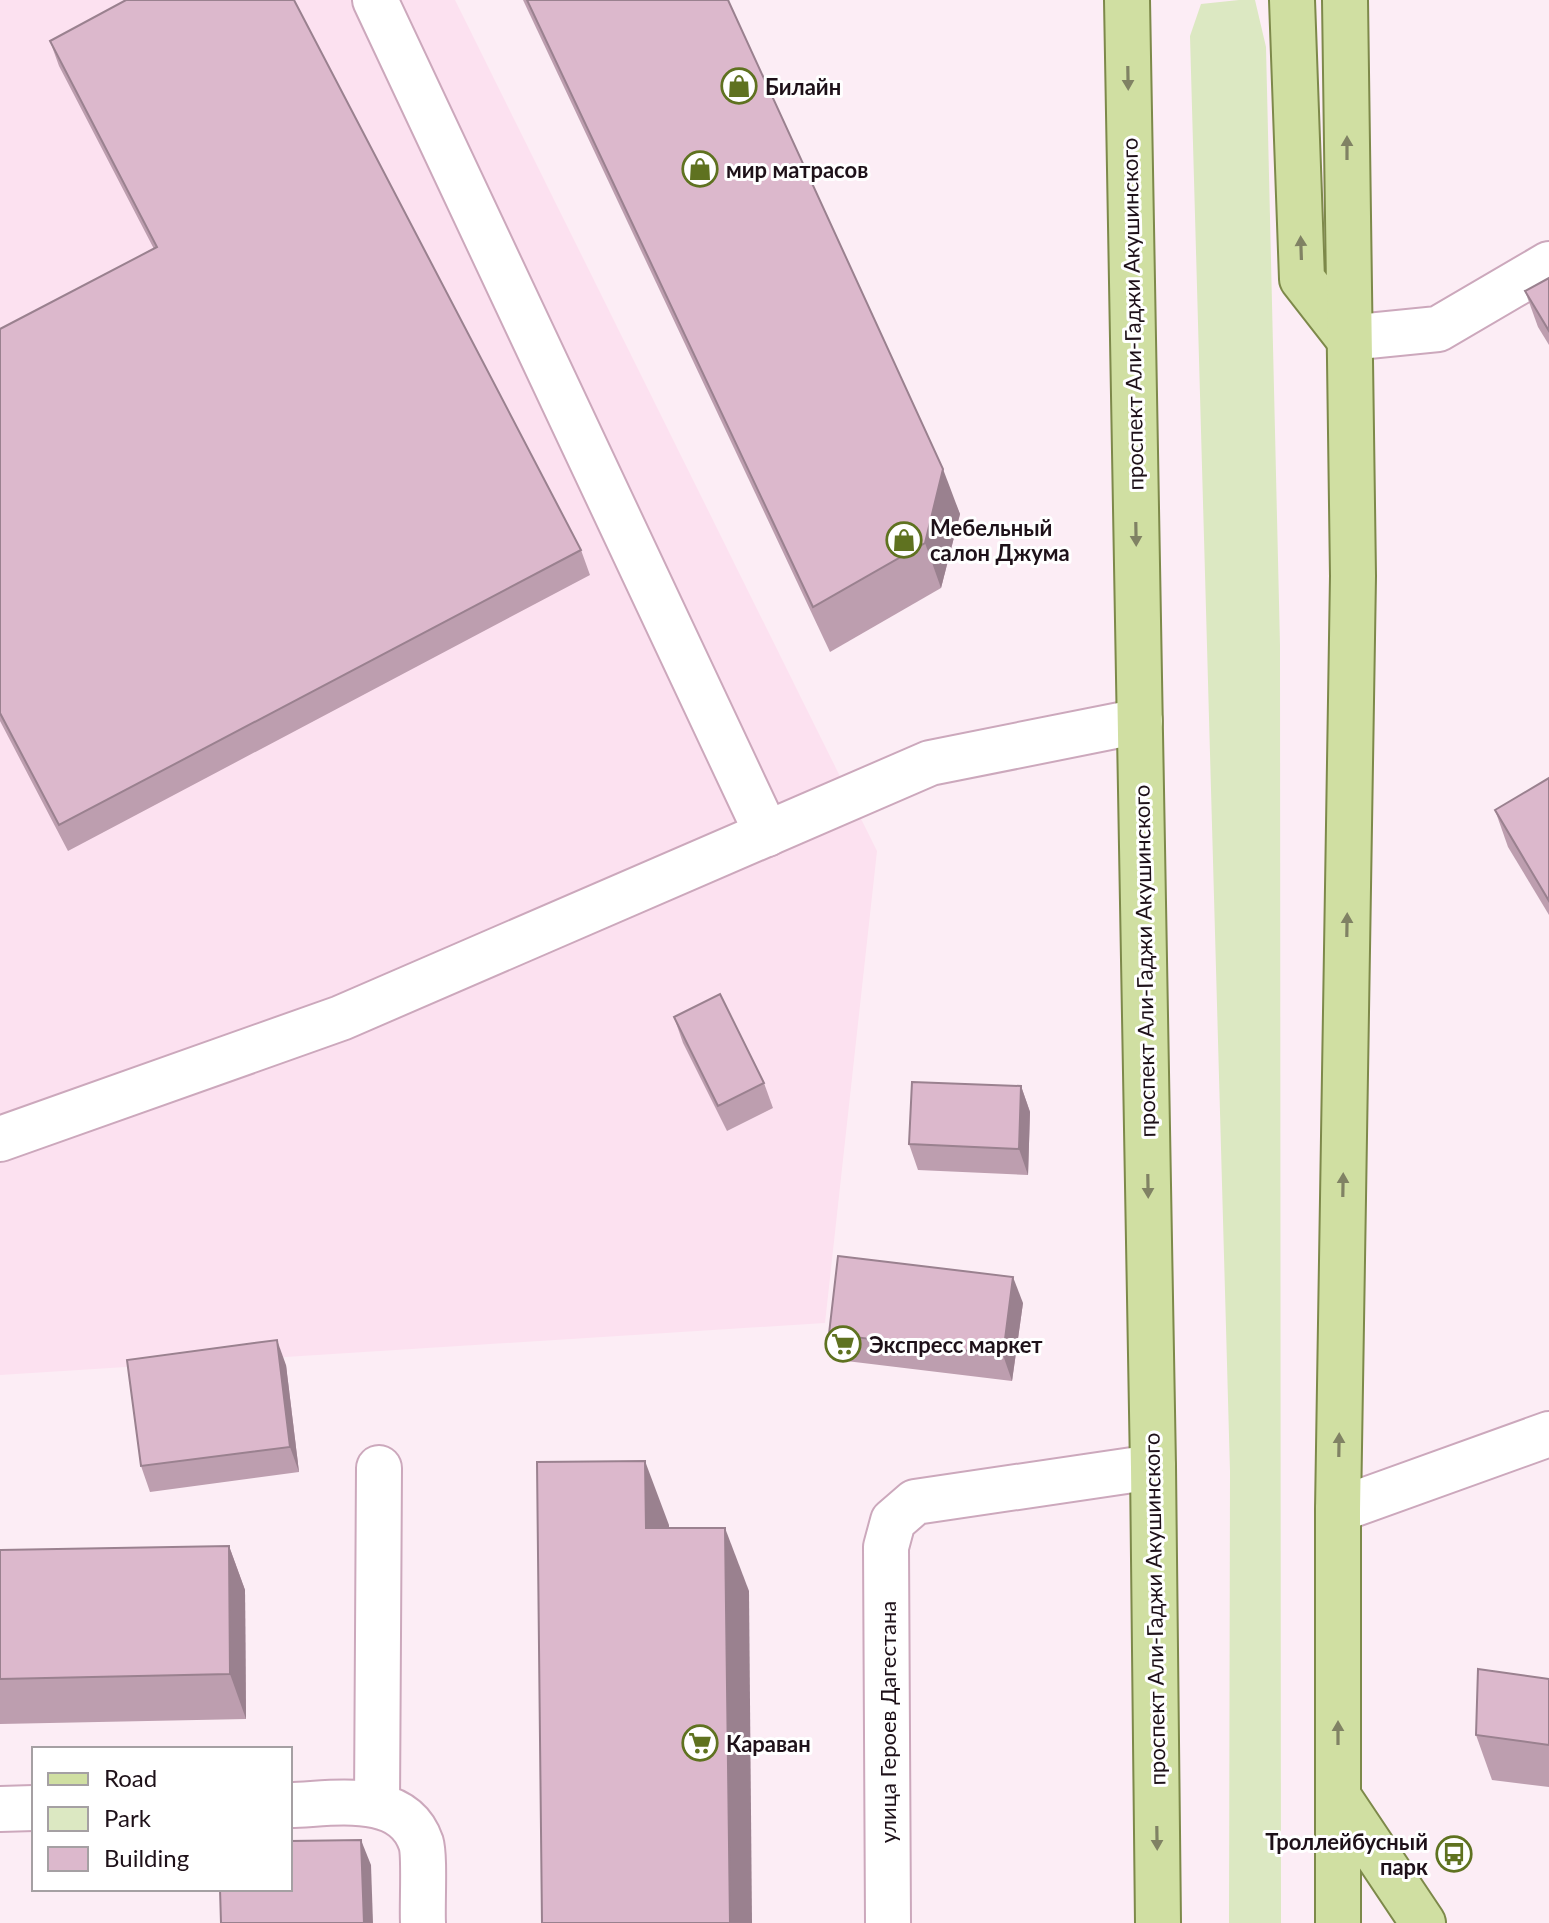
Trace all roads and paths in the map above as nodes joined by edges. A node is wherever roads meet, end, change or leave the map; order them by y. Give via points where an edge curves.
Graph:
1 (375, 0) edge
2 (1127, 0) edge
3 (1292, 0) edge
4 (1345, 0) edge
5 (1366, 0) edge
6 (1346, 61) junction
7 (1549, 264) edge
8 (1348, 338) junction
9 (1140, 721) junction
10 (767, 834) junction
11 (0, 1139) edge
12 (1549, 1434) edge
13 (1153, 1467) junction
14 (379, 1468) dead end
15 (1338, 1510) junction
16 (1338, 1796) junction
17 (377, 1804) junction
18 (292, 1805) edge
19 (32, 1808) edge
20 (0, 1809) edge
21 (423, 1923) edge
22 (888, 1923) edge
23 (1158, 1923) edge
24 (1338, 1923) edge
25 (1423, 1923) edge

1 - 10 street
2 -> 9 main road, проспект Али-Гаджи Акушинского
8 -> 3 main road via 1302,279
4 - 6 main road
5 - 6 street
8 -> 6 main road
7 - 8 street via 1438,329
15 -> 8 main road via 1353,576
9 - 10 street via 930,763
9 -> 13 main road, проспект Али-Гаджи Акушинского
10 - 11 street via 341,1018
12 - 15 street
13 - 22 street, улица Героев Дагестана via 915,1502 893,1521 886,1547
13 -> 23 main road, проспект Али-Гаджи Акушинского
14 - 17 street
16 -> 15 main road
16 - 24 main road
16 - 25 main road
17 - 18 street
17 - 21 street via 404,1816 421,1844
19 - 20 street

